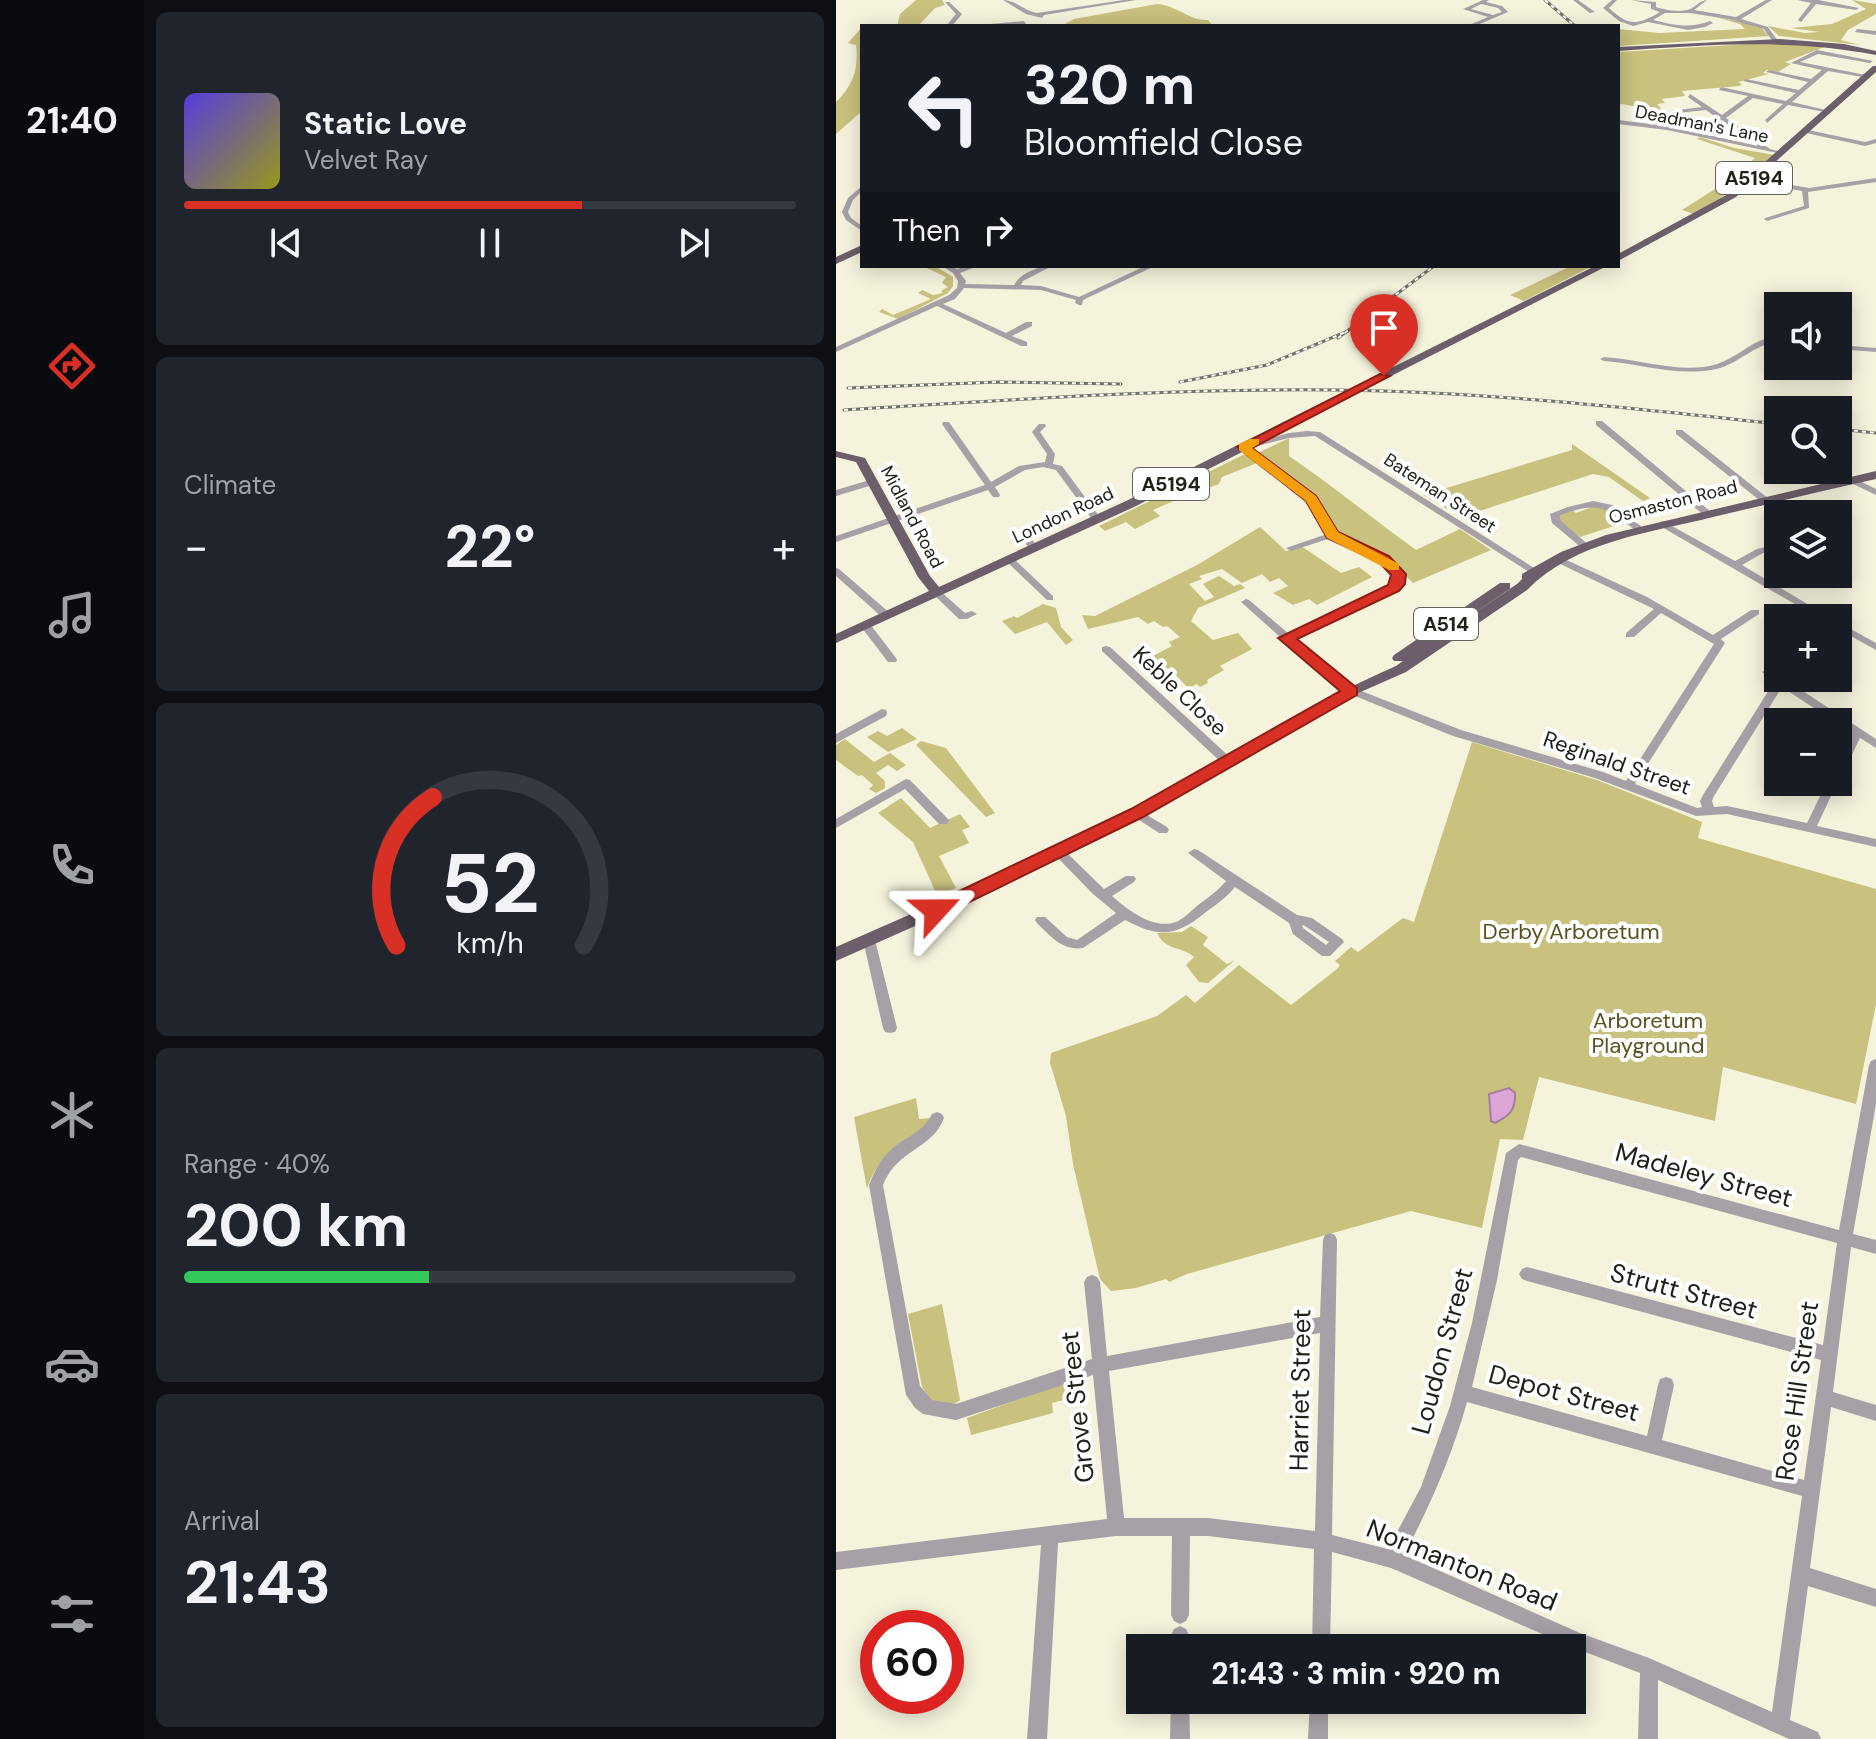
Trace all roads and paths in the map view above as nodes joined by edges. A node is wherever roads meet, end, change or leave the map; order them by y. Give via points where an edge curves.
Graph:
1 (1134, 0) edge
2 (1575, 0) edge
3 (1615, 0) edge
4 (1633, 0) edge
5 (1770, 0) edge
6 (1799, 0) edge
7 (1485, 1) edge
8 (1815, 1) edge
9 (1007, 2) edge
10 (1657, 2) edge
11 (947, 3) dead end
12 (1703, 3) edge
13 (1856, 8) dead end
14 (1608, 10) junction
15 (1690, 11) junction
16 (1664, 12) junction
17 (1058, 14) junction
18 (1036, 15) junction
19 (1494, 17) junction
20 (1742, 20) junction
21 (1801, 20) dead end
22 (1023, 21) edge
23 (1043, 21) edge
24 (1649, 21) junction
25 (1710, 23) dead end
26 (951, 24) edge
27 (1475, 24) edge
28 (1857, 31) dead end
29 (1876, 33) edge
30 (1774, 40) junction
31 (1620, 49) edge
32 (1876, 51) edge
33 (1826, 69) junction
34 (1872, 70) edge
35 (1769, 72) dead end
36 (1746, 81) dead end
37 (1813, 81) junction
38 (1725, 91) dead end
39 (1800, 92) junction
40 (1690, 96) dead end
41 (1752, 96) junction
42 (1787, 103) junction
43 (1707, 108) junction
44 (1828, 112) junction
45 (1659, 113) dead end
46 (1768, 118) dead end
47 (1722, 119) junction
48 (1620, 122) edge
49 (1667, 128) junction
50 (1808, 132) junction
51 (1876, 141) edge
52 (1770, 151) junction
53 (1780, 153) junction
54 (1751, 180) junction
55 (1876, 180) edge
56 (860, 190) edge
57 (1805, 190) junction
58 (1767, 219) dead end
59 (860, 227) edge
60 (860, 249) edge
61 (860, 256) edge
62 (1620, 257) edge
63 (836, 262) edge
64 (949, 268) edge
65 (968, 268) edge
66 (1044, 268) edge
67 (1147, 268) edge
68 (1598, 268) edge
69 (956, 272) junction
70 (962, 286) junction
71 (1017, 286) junction
72 (940, 305) junction
73 (1029, 324) dead end
74 (1006, 336) junction
75 (1764, 341) edge
76 (1024, 344) dead end
77 (1852, 348) edge
78 (836, 350) edge
79 (1876, 350) edge
80 (1604, 359) dead end
81 (1599, 423) dead end
82 (946, 424) dead end
83 (1042, 426) dead end
84 (1679, 432) dead end
85 (1243, 447) junction
86 (836, 454) edge
87 (1049, 464) junction
88 (1876, 475) edge
89 (1854, 481) junction
90 (873, 482) junction
91 (994, 491) junction
92 (1876, 492) edge
93 (836, 493) edge
94 (1765, 500) edge
95 (1770, 500) edge
96 (1764, 501) edge
97 (1708, 514) junction
98 (893, 520) junction
99 (1097, 520) junction
100 (1663, 524) junction
101 (1641, 530) junction
102 (1023, 534) dead end
103 (1332, 535) junction
104 (836, 539) edge
105 (1586, 547) junction
106 (1291, 548) dead end
107 (1034, 549) junction
108 (1764, 550) edge
109 (1557, 559) junction
110 (1010, 560) junction
111 (1735, 565) junction
112 (836, 571) edge
113 (1535, 574) junction
114 (937, 593) junction
115 (1050, 598) dead end
116 (1246, 602) dead end
117 (1802, 604) edge
118 (1660, 609) junction
119 (1755, 612) dead end
120 (972, 614) dead end
121 (887, 616) junction
122 (866, 626) junction
123 (1852, 633) edge
124 (1630, 635) dead end
125 (1286, 638) junction
126 (836, 639) edge
127 (1717, 641) junction
128 (1876, 647) edge
129 (1106, 649) dead end
130 (892, 660) dead end
131 (1351, 691) junction
132 (1773, 692) edge
133 (1796, 692) edge
134 (882, 713) dead end
135 (1857, 733) junction
136 (836, 739) edge
137 (1852, 743) edge
138 (1876, 744) edge
139 (1228, 762) junction
140 (895, 774) dead end
141 (906, 783) junction
142 (1628, 786) junction
143 (1826, 796) edge
144 (1709, 810) junction
145 (1137, 813) junction
146 (943, 821) dead end
147 (836, 824) edge
148 (1810, 829) junction
149 (1163, 830) dead end
150 (1876, 843) edge
151 (1060, 853) junction
152 (1194, 853) dead end
153 (1130, 879) dead end
154 (1233, 881) junction
155 (1104, 895) junction
156 (1125, 913) junction
157 (1041, 920) dead end
158 (1294, 920) dead end
159 (869, 940) junction
160 (836, 954) edge
161 (890, 1028) dead end
162 (1876, 1065) edge
163 (1873, 1092) edge
164 (937, 1118) dead end
165 (1519, 1150) joint
166 (1845, 1237) junction
167 (1330, 1240) dead end
168 (1876, 1247) edge
169 (1527, 1274) dead end
170 (1092, 1282) dead end
171 (1326, 1324) junction
172 (1829, 1354) junction
173 (1099, 1365) junction
174 (1666, 1385) dead end
175 (1461, 1392) junction
176 (1823, 1397) junction
177 (1876, 1413) edge
178 (1653, 1445) junction
179 (1810, 1490) junction
180 (1116, 1527) junction
181 (1181, 1527) junction
182 (1050, 1534) junction
183 (1323, 1541) junction
184 (837, 1556) edge
185 (1392, 1559) junction
186 (1799, 1574) junction
187 (1876, 1598) edge
188 (1180, 1615) dead end
189 (1321, 1634) edge
190 (1649, 1667) junction
191 (1180, 1714) edge
192 (1319, 1714) edge
193 (1780, 1726) junction
194 (1037, 1739) edge
195 (1180, 1739) edge
196 (1318, 1739) edge
197 (1648, 1739) edge
198 (1811, 1739) edge

1 - 17 street
2 - 14 street via 1593,13
3 - 14 street via 1605,6
4 - 10 street
5 - 20 street
6 - 8 street
7 - 19 street via 1506,10
7 - 19 street via 1466,9
8 - 13 street
8 - 21 street
9 - 18 street
9 - 22 street
10 - 16 street via 1653,8
11 - 26 street via 959,14
12 - 15 street
14 - 24 street via 1623,22
15 - 16 street
15 - 20 street
16 - 24 street
17 - 18 street
17 - 23 street
18 - 22 street
18 - 23 street
19 - 27 street
20 - 30 street via 1766,28
22 - 23 street
24 - 25 street via 1692,28
28 - 29 street
30 - 31 main road
30 - 32 main road
30 - 32 main road
33 - 34 street
33 - 34 street via 1792,62 1817,52 1862,58
33 - 37 street
34 - 44 main road, A5194
35 - 37 street
36 - 39 street
37 - 39 street
38 - 41 street
39 - 42 street
40 - 43 street
41 - 42 street
41 - 47 street
42 - 44 street
42 - 46 street
43 - 45 street
43 - 47 street
44 - 50 main road, A5194
47 - 49 street
47 - 52 street
48 - 49 street, Deadman's Lane
49 - 52 street, Deadman's Lane
50 - 51 street via 1865,144
50 - 53 main road, A5194
52 - 53 street, Deadman's Lane
53 - 54 main road, A5194
54 - 57 street
54 - 62 main road, A5194 via 1714,207
55 - 57 street
56 - 59 street via 845,209
57 - 58 street via 1807,207
60 - 63 main road
61 - 63 main road
64 - 69 street
65 - 69 street
66 - 71 street
67 - 71 street via 1079,301 1048,289
68 - 85 main road, London Road / A5194
69 - 70 street
70 - 71 street
70 - 72 street
72 - 74 street
72 - 78 street
73 - 74 street
74 - 76 street
75 - 80 street via 1710,368
77 - 79 street
81 - 97 street
82 - 91 street
83 - 87 street via 1036,432 1051,454
84 - 94 street
85 - 99 main road, London Road / A5194
85 - 103 street via 1311,498
85 - 113 street, Bateman Street via 1298,432 1317,434
86 - 90 main road, Midland Road via 857,457
87 - 91 street via 1022,468
87 - 99 street via 1059,468
88 - 89 main road, Osmaston Road / A514
89 - 92 street
89 - 95 main road, Osmaston Road / A514
90 - 93 street
90 - 98 main road, Midland Road
91 - 98 street
96 - 97 main road, Osmaston Road / A514
97 - 100 main road, Osmaston Road / A514
98 - 104 street
98 - 114 main road, Midland Road
99 - 107 main road, London Road / A5194
100 - 101 main road, Osmaston Road / A514
100 - 111 street
101 - 105 main road, Osmaston Road / A514
101 - 105 street via 1599,501 1555,514 1555,521
102 - 107 street
103 - 106 street
103 - 125 street via 1394,566 1398,584
105 - 109 main road, Osmaston Road / A514
107 - 110 main road, London Road / A5194
108 - 111 street
109 - 113 main road, Osmaston Road / A514
109 - 118 street
110 - 114 main road, London Road / A5194
110 - 115 street
111 - 117 street
112 - 121 street
113 - 131 main road, Osmaston Road / A514 via 1498,590
114 - 120 street via 963,617
114 - 121 main road, London Road / A5194
116 - 125 street, Reginald Street
118 - 124 street
118 - 127 street
119 - 127 street
121 - 122 main road, London Road / A5194
122 - 126 main road, London Road / A5194
122 - 130 street
123 - 128 street
125 - 131 street, Reginald Street
127 - 142 street
129 - 139 street, Keble Close
131 - 139 main road, Osmaston Road / A514
131 - 142 street, Reginald Street via 1457,733
132 - 144 street via 1709,795
133 - 135 street
134 - 136 street
135 - 137 street
135 - 138 street
139 - 145 main road, Osmaston Road / A514
140 - 141 street
141 - 146 street
141 - 147 street
142 - 144 street, Reginald Street via 1686,809
143 - 148 street
144 - 148 street, Reginald Street
145 - 149 street
145 - 151 main road, Osmaston Road / A514
148 - 150 street, Reginald Street
151 - 155 street
151 - 159 main road, Osmaston Road / A514
152 - 154 street
153 - 155 street
154 - 156 street via 1176,927 1146,927
154 - 158 street
155 - 156 street
156 - 157 street via 1079,945 1063,941
159 - 160 main road, Osmaston Road / A514
159 - 161 street
162 - 163 street, Rose Hill Street
163 - 166 street, Rose Hill Street
164 - 173 street via 928,1135 891,1156 878,1177 912,1389 929,1408 956,1412
165 - 166 street, Madeley Street
165 - 175 street, Loudon Street via 1511,1157
166 - 168 street, Madeley Street
166 - 172 street, Rose Hill Street
167 - 171 street, Harriet Street
169 - 172 street, Strutt Street
170 - 173 street, Grove Street
171 - 173 street
171 - 183 street, Harriet Street
172 - 176 street, Rose Hill Street
173 - 180 street, Grove Street
174 - 178 street, Depot Street
175 - 178 street, Depot Street
175 - 185 street, Loudon Street via 1431,1484
176 - 177 street
176 - 179 street, Rose Hill Street
178 - 179 street, Depot Street
179 - 186 street, Rose Hill Street
180 - 181 street, Normanton Road
180 - 182 street, Normanton Road
181 - 183 street, Normanton Road via 1253,1530
181 - 188 street
182 - 184 street, Normanton Road
182 - 194 street
183 - 185 street, Normanton Road
183 - 189 street, Harriet Street
185 - 190 street, Normanton Road
186 - 187 street
186 - 193 street, Rose Hill Street
190 - 193 street, Normanton Road
190 - 197 street
191 - 195 street
192 - 196 street
193 - 198 street, Normanton Road

